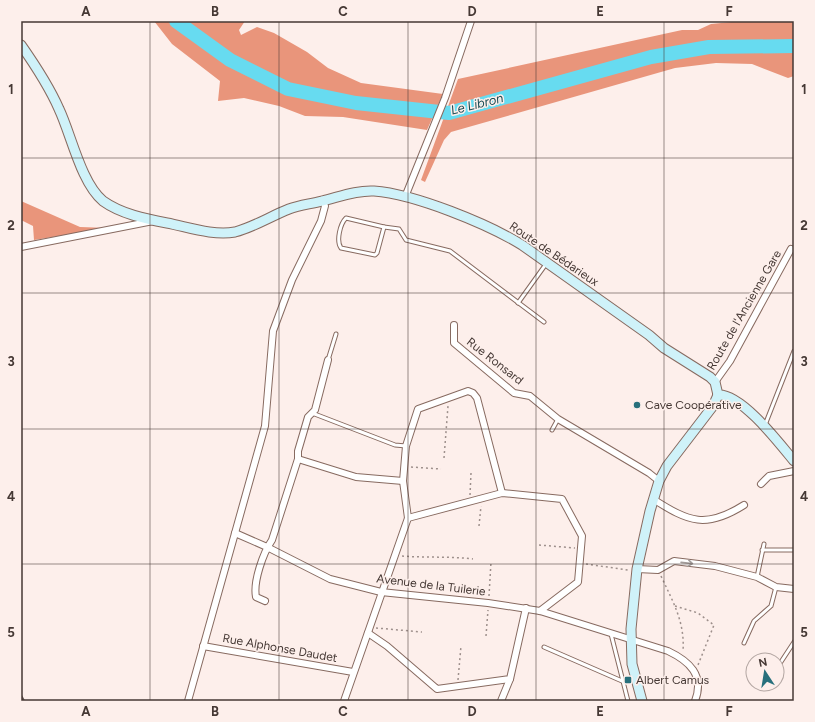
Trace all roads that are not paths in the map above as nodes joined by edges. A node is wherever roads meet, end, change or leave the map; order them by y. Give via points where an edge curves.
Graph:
1 (471, 21) edge
2 (21, 45) edge
3 (405, 197) junction
4 (323, 201) junction
5 (155, 221) junction
6 (384, 227) junction
7 (21, 247) edge
8 (791, 249) dead end
9 (548, 263) junction
10 (518, 302) junction
11 (544, 322) dead end
12 (454, 325) dead end
13 (336, 334) dead end
14 (794, 351) edge
15 (328, 360) joint
16 (715, 382) junction
17 (718, 395) junction
18 (312, 413) junction
19 (558, 419) junction
20 (764, 426) junction
21 (552, 430) dead end
22 (406, 446) junction
23 (298, 459) junction
24 (794, 460) edge
25 (794, 471) edge
26 (403, 481) junction
27 (659, 481) junction
28 (761, 484) dead end
29 (502, 492) junction
30 (653, 499) junction
31 (744, 505) dead end
32 (408, 518) junction
33 (235, 533) junction
34 (764, 544) dead end
35 (267, 547) junction
36 (762, 550) junction
37 (794, 550) edge
38 (636, 572) junction
39 (756, 577) junction
40 (776, 587) junction
41 (794, 589) edge
42 (381, 592) junction
43 (264, 601) dead end
44 (526, 608) junction
45 (540, 611) junction
46 (369, 630) junction
47 (611, 634) junction
48 (631, 640) junction
49 (794, 642) edge
50 (744, 643) dead end
51 (203, 646) junction
52 (544, 647) dead end
53 (785, 656) edge
54 (353, 672) junction
55 (510, 679) junction
56 (622, 681) junction
57 (188, 701) edge
58 (344, 701) edge
59 (501, 701) edge
60 (628, 701) edge
61 (642, 701) edge
62 (695, 701) edge

1 - 3 street via 445,98
2 - 5 street, Route de Bédarieux via 39,70 59,109 93,190 103,201 128,214
3 - 4 street, Route de Bédarieux via 374,191 352,193
3 - 9 street, Route de Bédarieux via 504,234
4 - 5 street, Route de Bédarieux via 290,209 234,232 219,233
4 - 33 street via 325,206 321,221 292,280 273,331 265,426
5 - 7 street
6 - 6 lane via 346,218 339,244 341,248 375,255
6 - 10 lane via 400,230 406,240 450,251
8 - 16 street, Route de l'Ancienne Gare via 730,361
9 - 10 lane
9 - 16 street, Route de Bédarieux
10 - 11 lane
12 - 19 street, Rue Ronsard via 454,343 514,393 530,396
13 - 15 lane
14 - 20 lane
15 - 18 street via 316,410
16 - 17 street
17 - 20 street via 732,397
17 - 27 street via 713,406 677,450
18 - 22 lane via 395,445
18 - 23 street via 308,417
19 - 21 lane
19 - 27 street, Rue Ronsard
20 - 24 street
22 - 26 street
22 - 29 street via 418,409 468,391 473,393 477,398
23 - 26 street via 356,477
23 - 35 street via 272,540
25 - 28 street via 769,476
26 - 32 street
27 - 30 street
29 - 32 street
29 - 45 street via 562,499 582,536 578,582
30 - 31 street via 694,520 719,518
30 - 38 street
32 - 42 street
33 - 35 street, Avenue de la Tuilerie
33 - 51 street
34 - 36 lane
35 - 42 street, Avenue de la Tuilerie via 330,579
35 - 43 street via 254,588 256,597
36 - 37 lane
36 - 39 lane
38 -> 39 street via 658,570 674,561 715,566
38 - 48 street
39 - 40 street
40 - 41 street
40 - 50 lane via 771,606 754,621
42 - 44 street, Avenue de la Tuilerie
42 - 46 street
44 - 45 street, Avenue de la Tuilerie
44 - 55 street
45 - 47 street, Avenue de la Tuilerie
46 - 54 street
46 - 55 street via 437,689
47 - 48 street, Avenue de la Tuilerie
47 - 56 lane
48 - 61 street via 632,664
48 - 62 street, Avenue de la Tuilerie via 668,651 690,665 695,673 698,694
49 - 53 lane
51 - 54 street, Rue Alphonse Daudet
51 - 57 street
52 - 56 lane
54 - 58 street
55 - 59 street
56 - 60 lane

